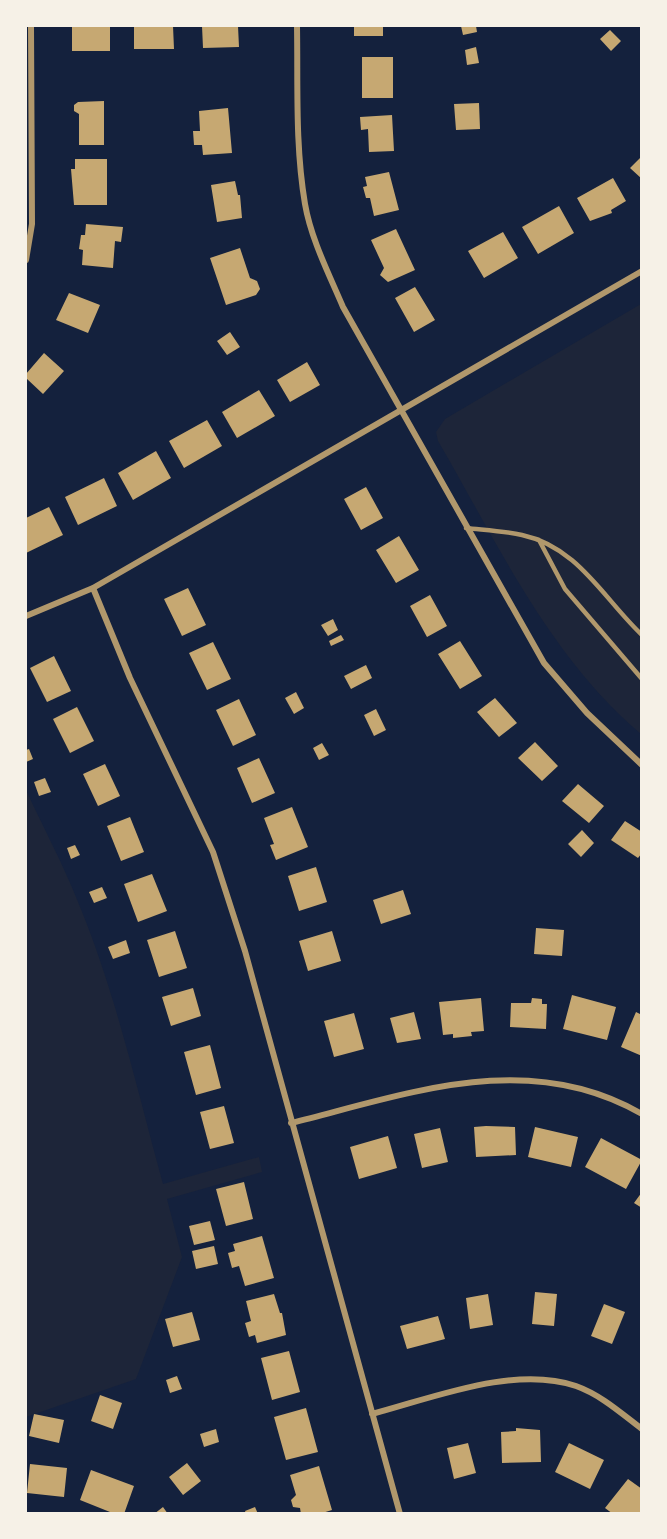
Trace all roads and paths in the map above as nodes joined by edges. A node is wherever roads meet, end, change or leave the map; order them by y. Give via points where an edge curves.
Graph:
1 (31, 26) edge
2 (297, 26) edge
3 (26, 260) edge
4 (642, 271) edge
5 (403, 410) junction
6 (466, 528) junction
7 (539, 540) junction
8 (93, 588) junction
9 (26, 616) edge
10 (642, 635) edge
11 (642, 679) edge
12 (642, 765) edge
13 (642, 1114) edge
14 (291, 1123) junction
15 (372, 1414) junction
16 (642, 1429) edge
17 (400, 1514) edge

1 - 3 street via 32,224
2 - 5 street via 300,152 306,206 343,306
4 - 5 street
5 - 6 street
5 - 8 street
6 - 7 lane via 521,534
6 - 12 street via 544,663 587,713
7 - 10 lane via 564,552 585,570
7 - 11 lane via 565,589
8 - 9 street
8 - 14 street via 130,678 213,852 245,951
13 - 14 street via 567,1085 490,1078 446,1084
14 - 15 street
15 - 16 street via 491,1383 526,1379 576,1386 606,1401
15 - 17 street

